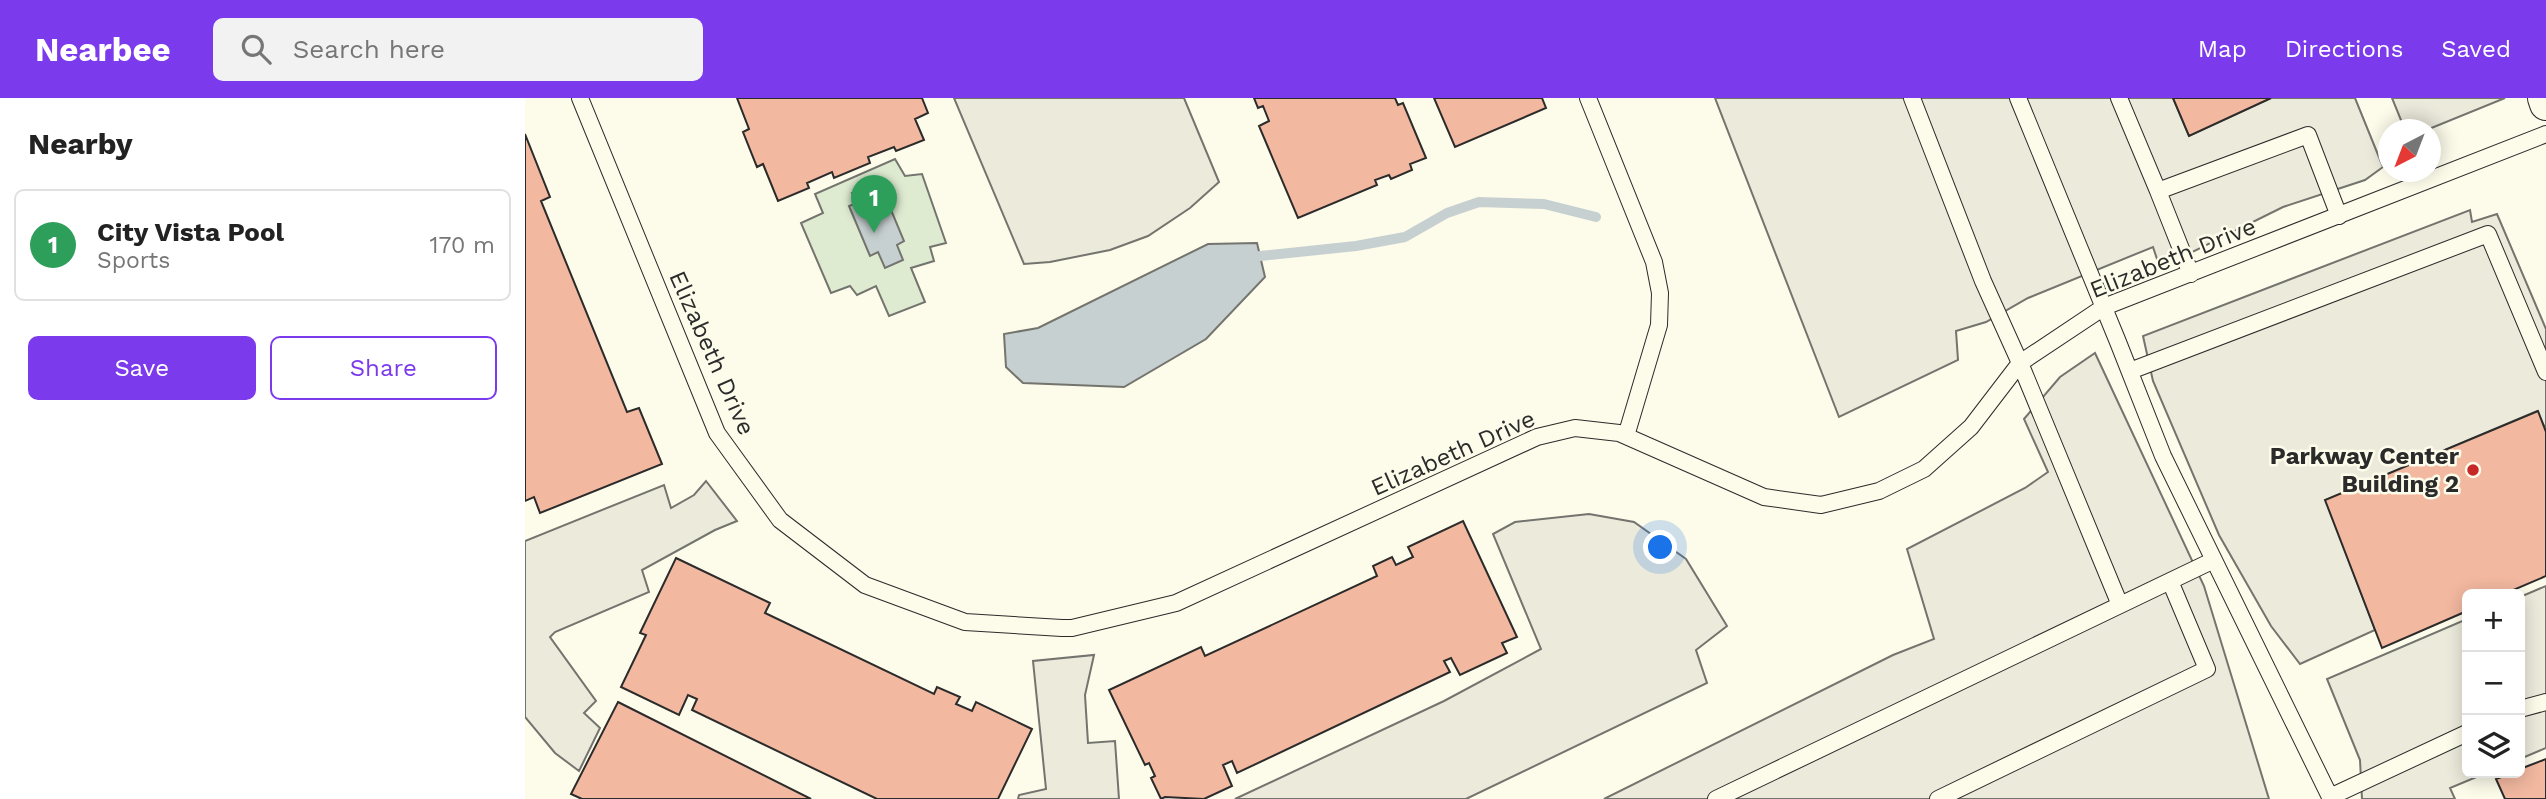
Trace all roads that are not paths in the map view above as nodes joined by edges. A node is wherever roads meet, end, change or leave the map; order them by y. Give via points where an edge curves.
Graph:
1 (580, 98) edge
2 (1588, 98) edge
3 (1912, 98) edge
4 (2018, 98) edge
5 (2119, 98) edge
6 (2544, 98) edge
7 (2546, 104) edge
8 (2546, 134) edge
9 (2158, 191) junction
10 (2339, 216) junction
11 (2191, 274) junction
12 (2104, 307) junction
13 (2020, 363) junction
14 (2130, 371) junction
15 (2546, 372) edge
16 (1626, 436) junction
17 (2214, 560) junction
18 (2170, 581) junction
19 (2120, 605) junction
20 (2546, 702) edge
21 (2525, 708) edge
22 (2462, 735) edge
23 (2330, 798) edge
24 (1716, 799) edge
25 (1938, 799) edge

1 - 16 lane, Elizabeth Drive via 717,433 773,511 865,585 965,622 1072,628 1176,603 1537,437 1575,428
2 - 16 lane via 1654,262 1660,293 1659,325
3 - 13 lane
4 - 12 lane
5 - 9 lane
6 - 7 street
8 - 10 lane, Elizabeth Drive
9 - 10 lane via 2308,135
9 - 11 lane
10 - 11 lane, Elizabeth Drive
11 - 12 lane, Elizabeth Drive
12 - 13 lane, Elizabeth Drive
12 - 14 lane
13 - 16 lane, Elizabeth Drive via 1971,427 1924,469 1879,491 1821,505 1764,497
13 - 19 lane
14 - 15 lane via 2488,234
14 - 17 lane via 2163,456
17 - 18 lane
17 - 23 lane
18 - 19 lane
18 - 25 lane via 2207,669
19 - 24 lane
20 - 21 lane
22 - 23 lane

